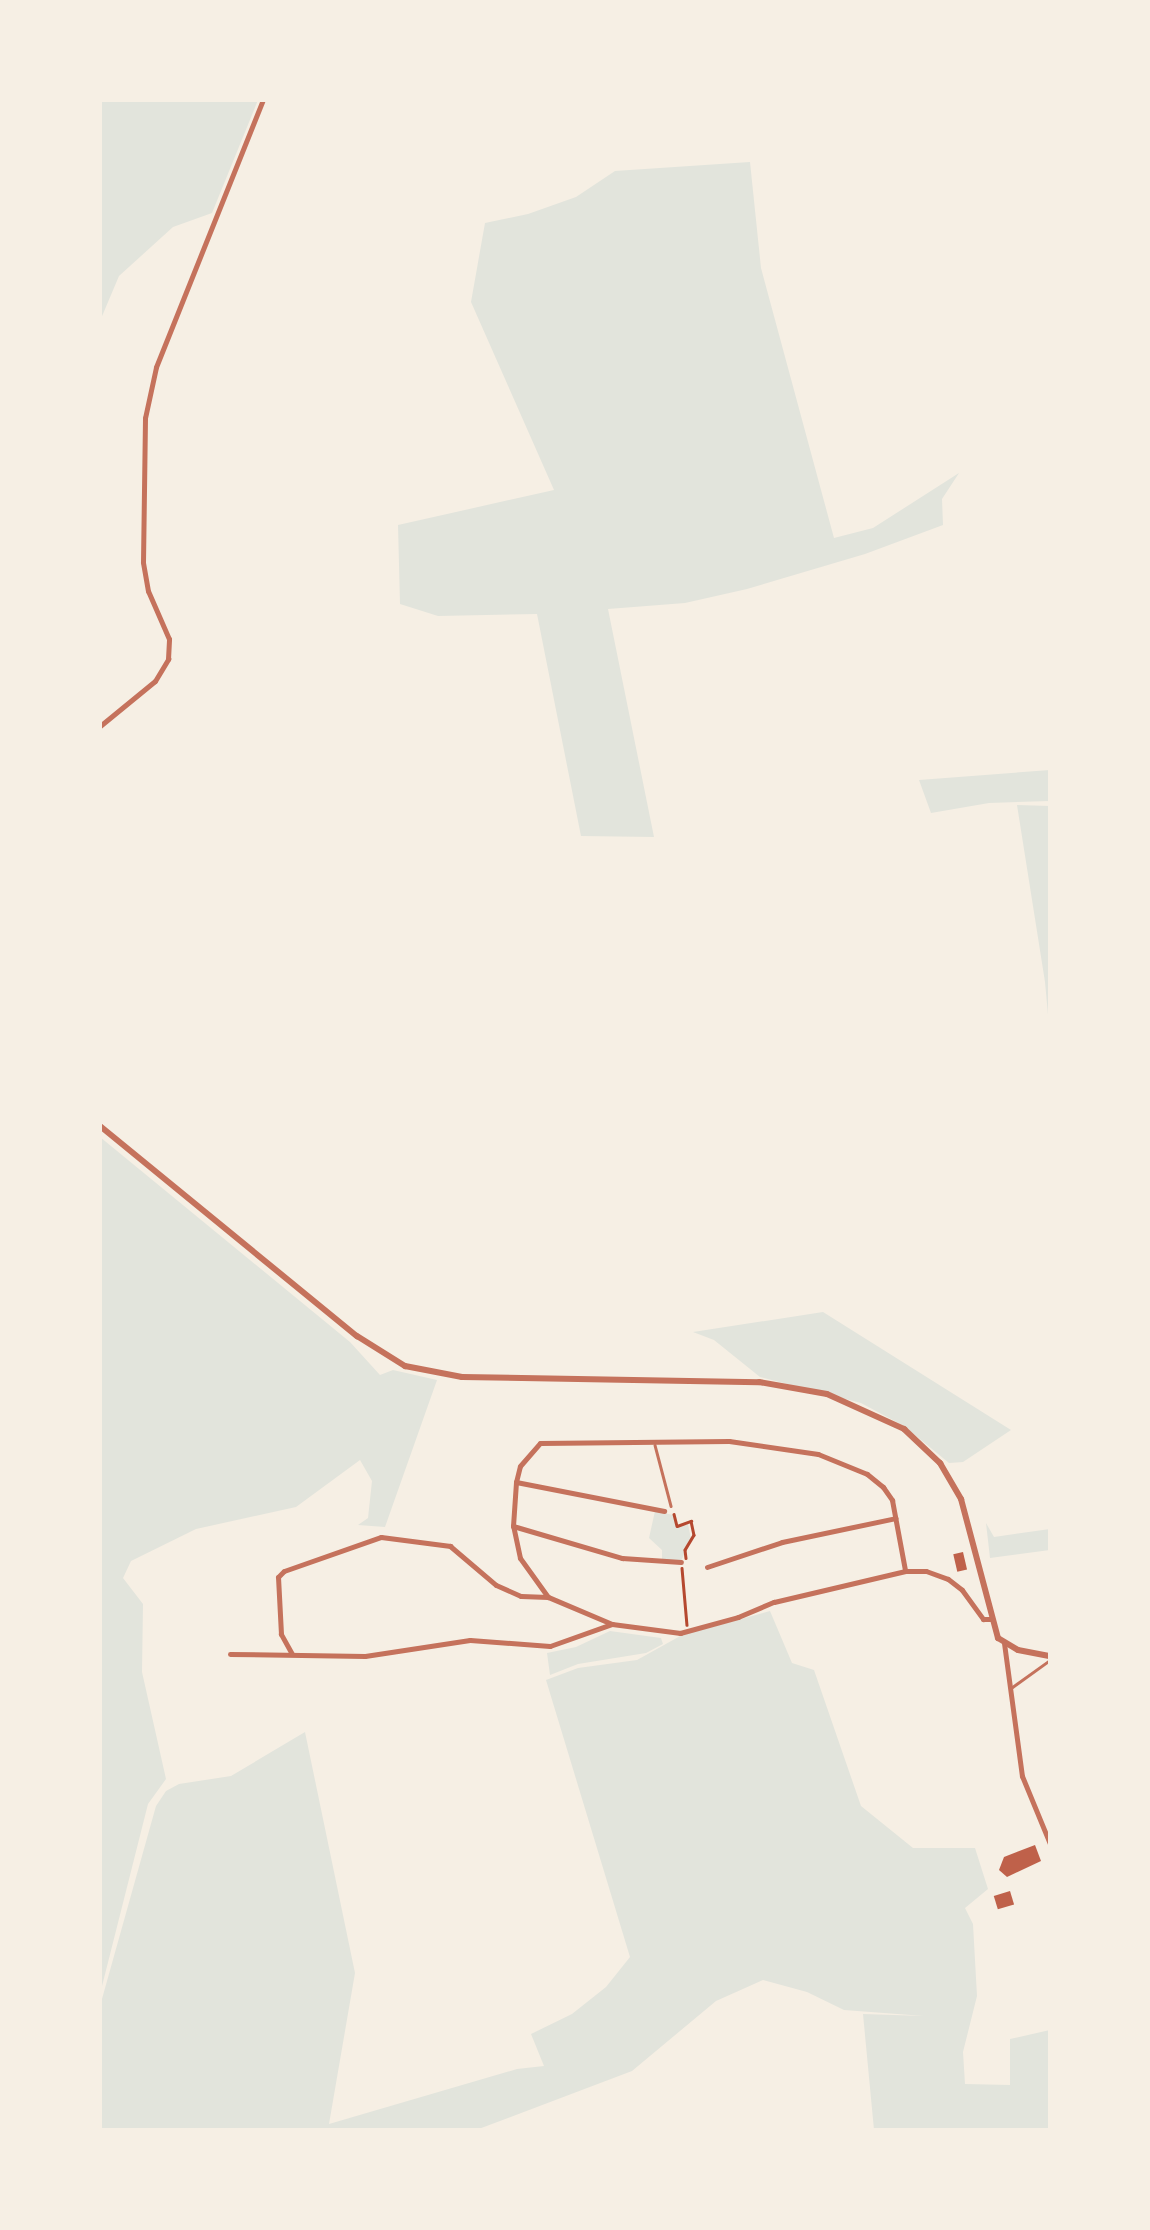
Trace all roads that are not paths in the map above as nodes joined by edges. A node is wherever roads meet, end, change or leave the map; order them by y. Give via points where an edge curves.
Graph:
1 (263, 100) edge
2 (100, 726) edge
3 (100, 1126) edge
4 (654, 1441) junction
5 (516, 1482) junction
6 (671, 1506) road end
7 (664, 1511) dead end
8 (896, 1518) junction
9 (513, 1526) junction
10 (681, 1562) road end
11 (707, 1567) dead end
12 (905, 1571) junction
13 (548, 1597) junction
14 (990, 1619) junction
15 (612, 1624) junction
16 (1004, 1643) junction
17 (230, 1654) dead end
18 (292, 1654) junction
19 (1050, 1659) edge
20 (1010, 1689) junction
21 (1050, 1844) edge

1 - 2 street via 156,367 145,418 143,562 168,659 155,682
3 - 14 street via 358,1336 405,1366 462,1377 760,1382 826,1394 904,1430 940,1463 961,1499
4 - 5 street via 540,1443
4 - 6 lane
4 - 8 street via 729,1441 818,1454 876,1480
5 - 7 street
5 - 9 street
8 - 11 street via 782,1542
8 - 12 street
9 - 10 street via 622,1558
9 - 13 street via 520,1558
12 - 14 street via 948,1579
12 - 15 street via 680,1633
13 - 15 street
13 - 18 street via 520,1596 496,1584 450,1546 382,1538 278,1577 281,1634
14 - 16 street
15 - 18 street via 550,1646 470,1640 364,1656
16 - 19 street
16 - 20 street
17 - 18 street
19 - 20 lane
20 - 21 street via 1022,1776

